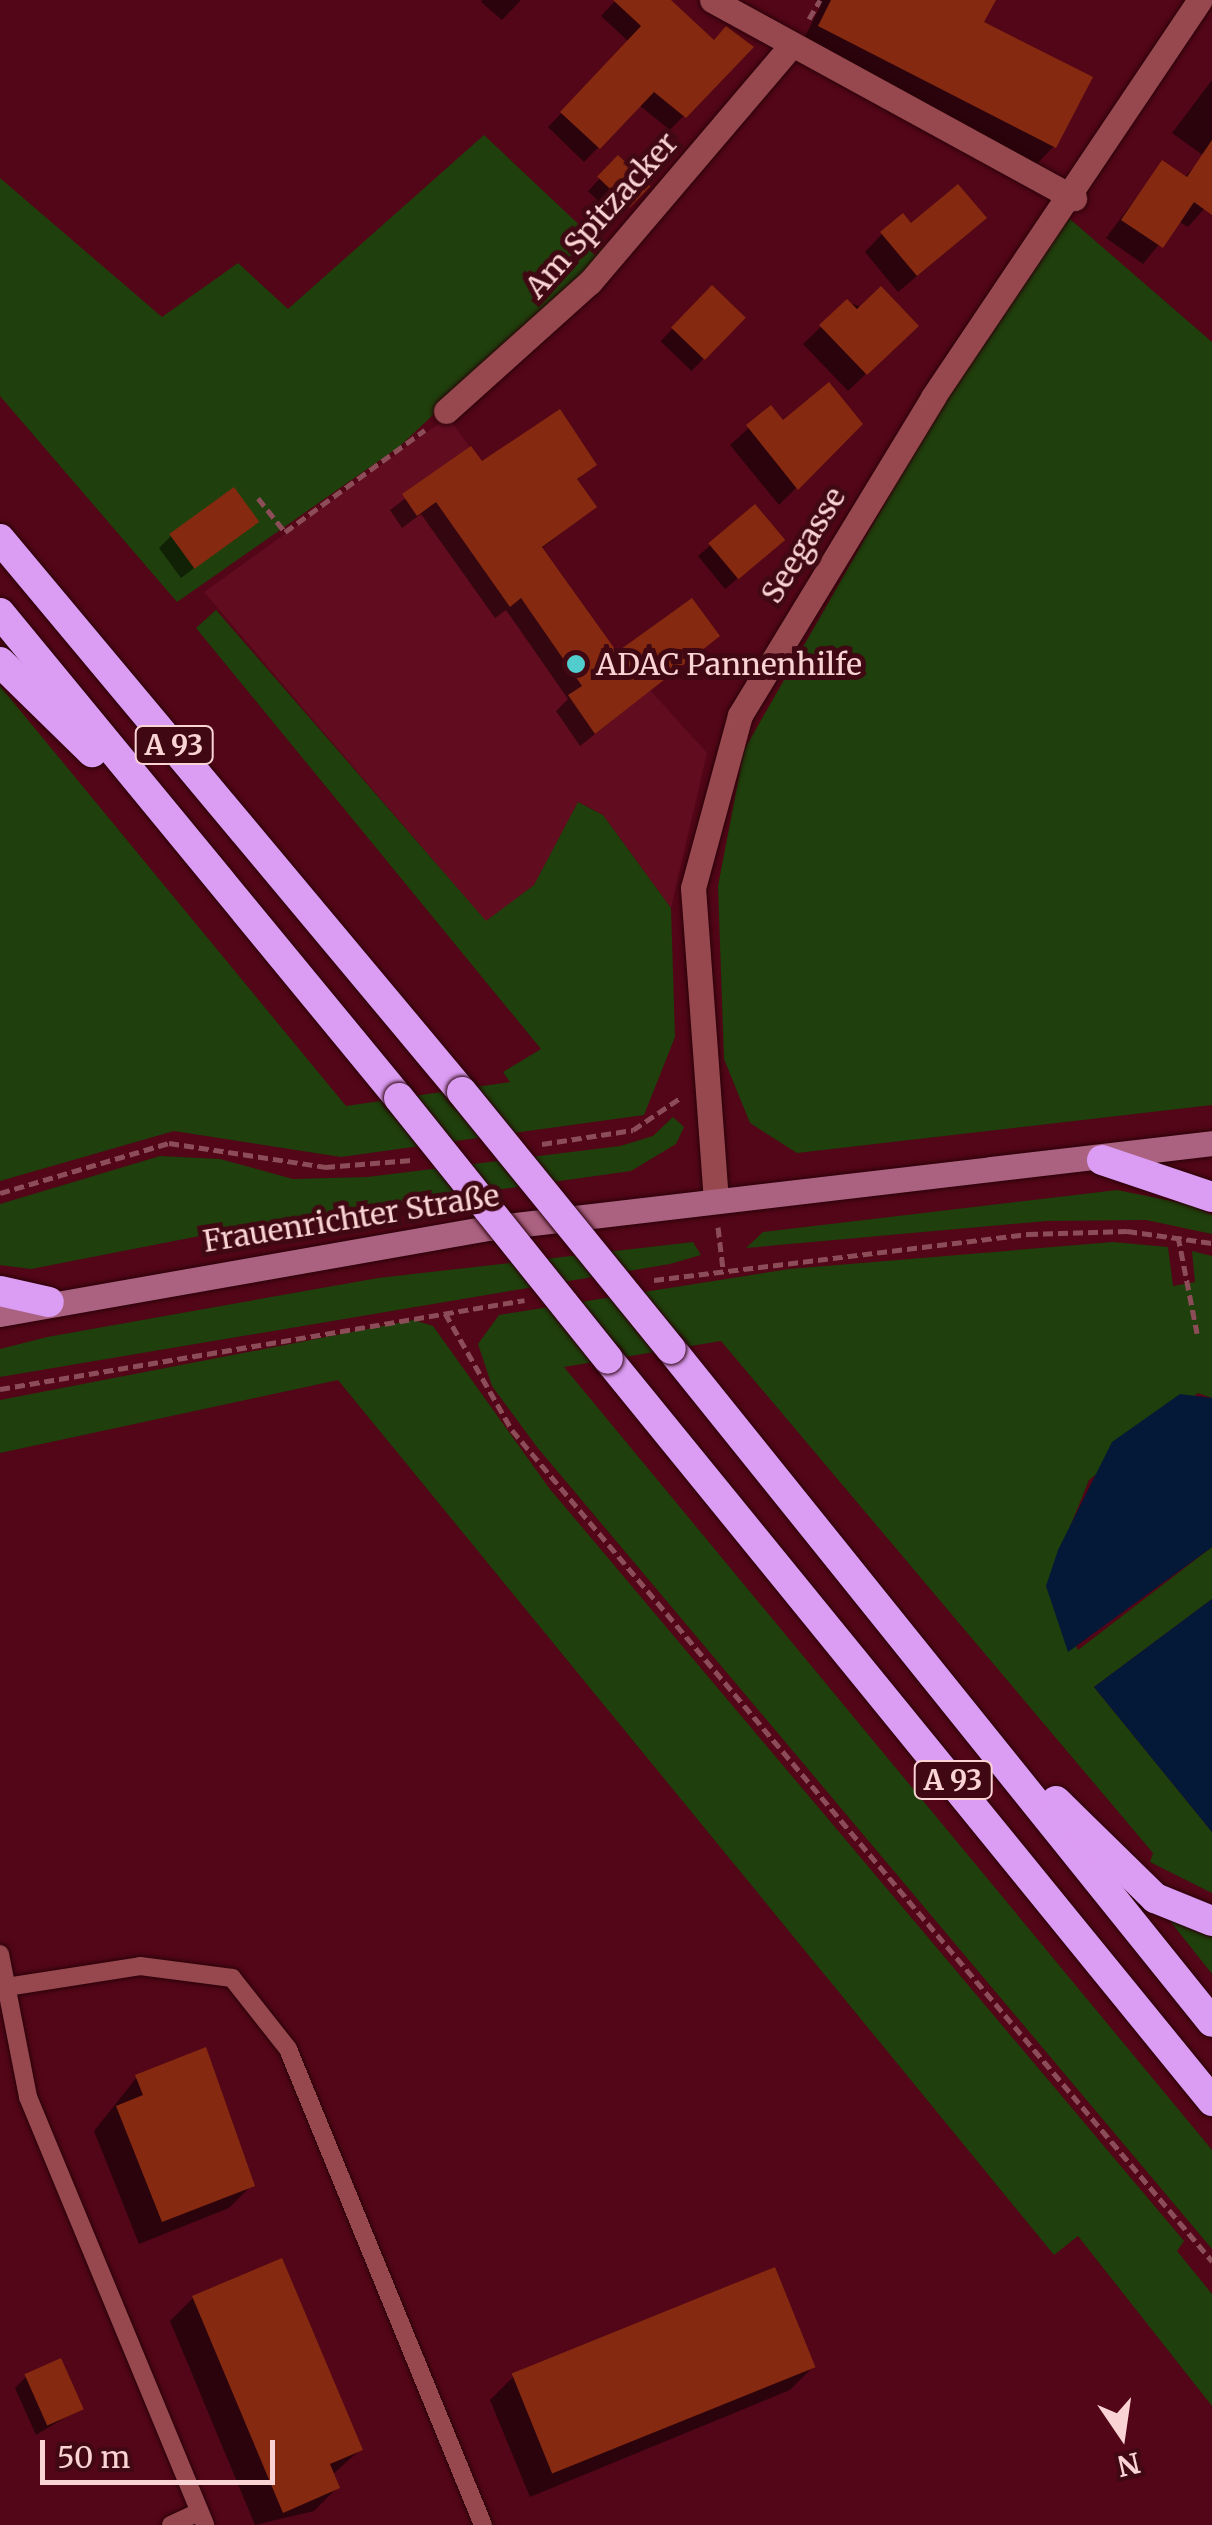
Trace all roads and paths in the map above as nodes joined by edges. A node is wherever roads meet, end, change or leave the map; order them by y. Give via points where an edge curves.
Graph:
1 (712, 0) edge
2 (1200, 0) edge
3 (790, 46) junction
4 (1074, 198) junction
5 (446, 411) joint
6 (258, 498) dead end
7 (0, 539) edge
8 (0, 612) edge
9 (0, 662) edge
10 (194, 852) junction
11 (708, 1096) junction
12 (1212, 1143) edge
13 (522, 1146) dead end
14 (430, 1158) dead end
15 (1102, 1160) junction
16 (0, 1193) edge
17 (1212, 1197) edge
18 (716, 1201) junction
19 (1178, 1236) junction
20 (1212, 1243) edge
21 (723, 1268) junction
22 (648, 1280) dead end
23 (0, 1292) edge
24 (537, 1298) dead end
25 (49, 1302) junction
26 (444, 1313) junction
27 (0, 1314) edge
28 (1197, 1333) dead end
29 (0, 1388) edge
30 (965, 1712) junction
31 (1212, 1921) edge
32 (0, 1954) edge
33 (4, 1988) edge
34 (1212, 2022) edge
35 (1212, 2101) edge
36 (1212, 2260) edge
37 (202, 2518) edge
38 (170, 2525) edge
39 (483, 2525) edge

1 - 3 street
2 - 4 street, Seegasse
3 - 4 street
3 - 5 street, Am Spitzacker via 590,282
4 - 11 street, Seegasse via 933,397 740,715 693,888
5 - 6 path via 286,532
7 - 30 highway, A 93, bridge via 462,1092
8 - 10 highway, A 93
9 - 10 highway
10 - 35 highway, A 93, bridge
11 - 13 path via 680,1098 634,1130
11 - 18 street, Seegasse
12 - 15 main road, Frauenrichter Straße
14 - 16 path via 324,1168 169,1144
15 - 17 highway
15 - 18 main road, Frauenrichter Straße
18 - 21 path
18 - 25 main road, Frauenrichter Straße via 490,1228
19 - 20 path
19 - 21 path via 1028,1234
19 - 28 path
21 - 22 path
23 - 25 highway
24 - 26 path
25 - 27 main road, Frauenrichter Straße
26 - 29 path
26 - 36 path via 512,1430
30 - 31 highway via 1156,1898
30 - 34 highway, A 93
32 - 33 lane
33 - 37 lane via 28,2097
33 - 39 lane via 140,1966 232,1978 288,2048
37 - 38 lane

